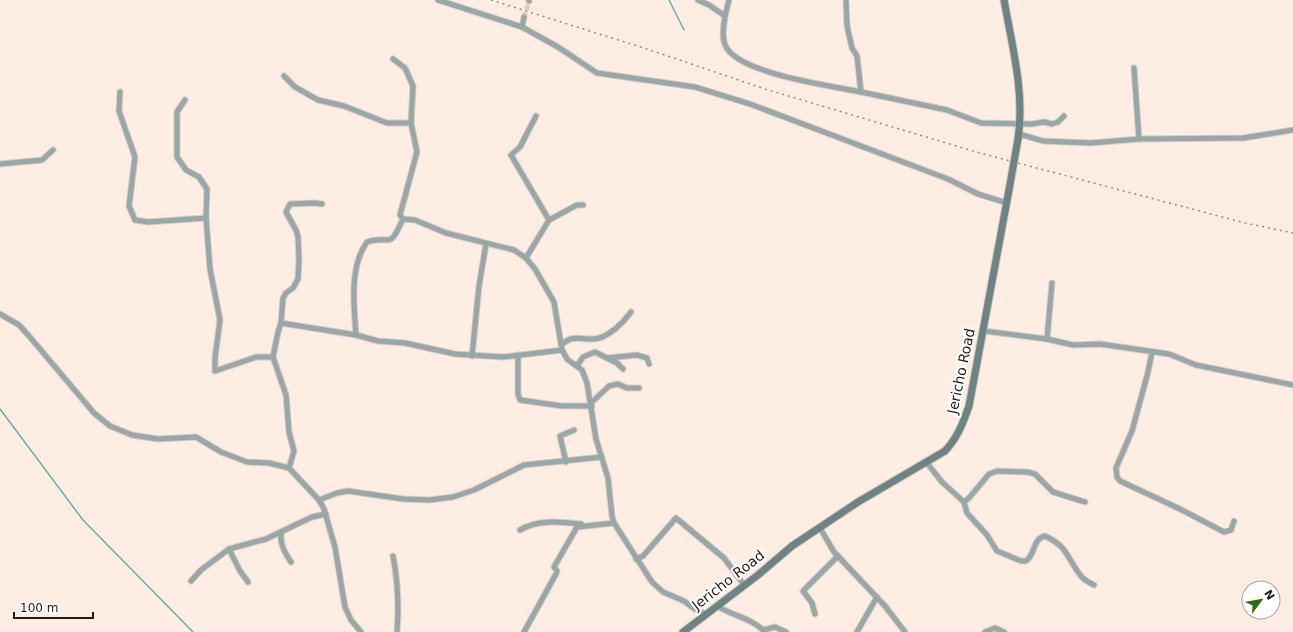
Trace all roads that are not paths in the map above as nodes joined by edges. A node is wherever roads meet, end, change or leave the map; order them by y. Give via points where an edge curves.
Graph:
1 (438, 0) edge
2 (698, 0) edge
3 (729, 0) edge
4 (846, 0) edge
5 (1004, 0) edge
6 (725, 16) junction
7 (524, 17) tunnel mouth
8 (522, 27) junction
9 (393, 59) dead end
10 (1134, 68) dead end
11 (284, 76) dead end
12 (120, 92) dead end
13 (861, 92) junction
14 (185, 100) dead end
15 (536, 116) dead end
16 (1064, 116) dead end
17 (411, 124) junction
18 (1019, 124) junction
19 (1293, 130) edge
20 (1018, 136) junction
21 (1140, 139) junction
22 (53, 150) dead end
23 (0, 164) edge
24 (1007, 202) junction
25 (322, 204) dead end
26 (582, 205) dead end
27 (206, 218) junction
28 (402, 219) junction
29 (549, 220) junction
30 (486, 244) junction
31 (526, 258) junction
32 (1052, 283) dead end
33 (631, 312) dead end
34 (0, 314) edge
35 (281, 323) junction
36 (984, 331) junction
37 (356, 335) junction
38 (1047, 339) junction
39 (562, 344) junction
40 (562, 350) junction
41 (1152, 352) junction
42 (518, 355) junction
43 (273, 356) junction
44 (472, 356) junction
45 (607, 358) junction
46 (649, 364) dead end
47 (577, 366) junction
48 (623, 369) dead end
49 (1293, 385) edge
50 (639, 388) dead end
51 (591, 404) junction
52 (574, 430) dead end
53 (602, 457) junction
54 (566, 462) junction
55 (928, 463) junction
56 (289, 468) junction
57 (319, 500) junction
58 (964, 502) junction
59 (1084, 502) dead end
60 (326, 514) junction
61 (1234, 521) dead end
62 (614, 522) junction
63 (592, 525) junction
64 (820, 528) junction
65 (520, 530) dead end
66 (281, 533) junction
67 (229, 549) junction
68 (393, 556) dead end
69 (838, 556) junction
70 (636, 559) junction
71 (291, 562) dead end
72 (191, 581) dead end
73 (248, 582) dead end
74 (744, 585) junction
75 (1094, 585) dead end
76 (877, 597) junction
77 (717, 606) junction
78 (706, 614) junction
79 (814, 614) dead end
80 (765, 631) edge
81 (361, 632) edge
82 (396, 632) edge
83 (524, 632) edge
84 (683, 632) edge
85 (786, 632) edge
86 (857, 632) edge
87 (905, 632) edge
88 (985, 632) edge
89 (1004, 632) edge

1 - 8 street
2 - 6 street
3 - 6 street
4 - 13 street via 847,26 852,48 857,56
5 - 18 street, Jericho Road via 1014,57
6 - 13 street via 723,41 730,53 738,59 773,73
7 - 8 street
8 - 24 street via 596,72 695,87 750,104 948,179 978,194
9 - 17 street via 405,68 413,86
10 - 21 street
11 - 17 street via 295,87 318,100 344,106 387,124
12 - 27 street via 119,111 135,157 129,206 135,220 148,222
13 - 18 street via 947,110 981,123
14 - 27 street via 177,112 177,157 186,170 199,177 207,189
15 - 29 street via 520,147 511,156
16 - 18 street via 1052,124
17 - 28 street via 416,161 400,212
18 - 20 street, Jericho Road
19 - 21 street via 1243,138
20 - 21 street via 1043,141 1091,143
20 - 24 street, Jericho Road, bridge
22 - 23 street via 42,160
24 - 36 street, Jericho Road
25 - 35 street via 294,204 288,207 287,215 296,230 299,260 296,284 283,298
26 - 29 street via 577,205
27 - 43 street via 210,268 220,320 215,358 216,371 256,357
28 - 30 street via 415,220 446,233
28 - 37 street via 395,236 389,241 367,242 358,261 354,283
29 - 31 street
30 - 31 street via 514,250
30 - 44 street
31 - 39 street via 551,295
32 - 38 street
33 - 39 street via 618,326 603,336 596,339 572,337
34 - 56 street via 29,336 94,413 110,426 132,435 158,439 196,437 220,452 247,462 269,463
35 - 37 street
35 - 43 street
36 - 38 street
36 - 55 street, Jericho Road via 969,406 962,427 945,451
37 - 44 street
38 - 41 street via 1073,346 1100,344
39 - 40 street
40 - 42 street
40 - 47 street
41 - 49 street via 1169,354 1196,365
41 - 61 street via 1132,431 1116,468 1117,477 1120,481 1224,532 1231,530
42 - 44 street
42 - 51 street via 520,400 562,406
43 - 56 street via 286,395 287,420 294,451
45 - 46 street via 637,356 647,358
45 - 47 street via 595,352 583,357
45 - 48 street
47 - 51 street via 582,370 587,383
50 - 51 street via 627,388 618,384 609,386
51 - 53 street via 596,439
52 - 54 street via 560,436
53 - 54 street
53 - 62 street via 608,478
54 - 57 street via 524,465 474,490 453,497 429,500 403,499 344,492
55 - 58 street via 942,482
55 - 64 street, Jericho Road via 858,502
56 - 57 street
57 - 60 street
58 - 59 street via 989,474 997,471 1035,474 1053,492
58 - 75 street via 967,513 987,535 997,552 1026,561 1032,554 1036,542 1045,536 1060,544 1081,576
60 - 66 street via 312,517
60 - 81 street via 345,607
62 - 63 street
62 - 70 street
63 - 65 street via 556,522 532,524
63 - 83 street via 577,527 574,530 554,567 556,574
64 - 69 street
64 - 74 street, Jericho Road via 792,546
66 - 67 street
66 - 71 street via 280,540
67 - 72 street
67 - 73 street
68 - 82 street via 399,608
69 - 76 street
69 - 79 street via 803,591 812,603
70 - 74 street via 643,556 676,518 724,558
70 - 78 street via 652,582 663,592
74 - 77 street, Jericho Road
76 - 86 street
76 - 87 street
77 - 78 street, Jericho Road
77 - 80 street via 749,620
78 - 84 street, Jericho Road
80 - 85 street via 775,627
88 - 89 street via 995,628

